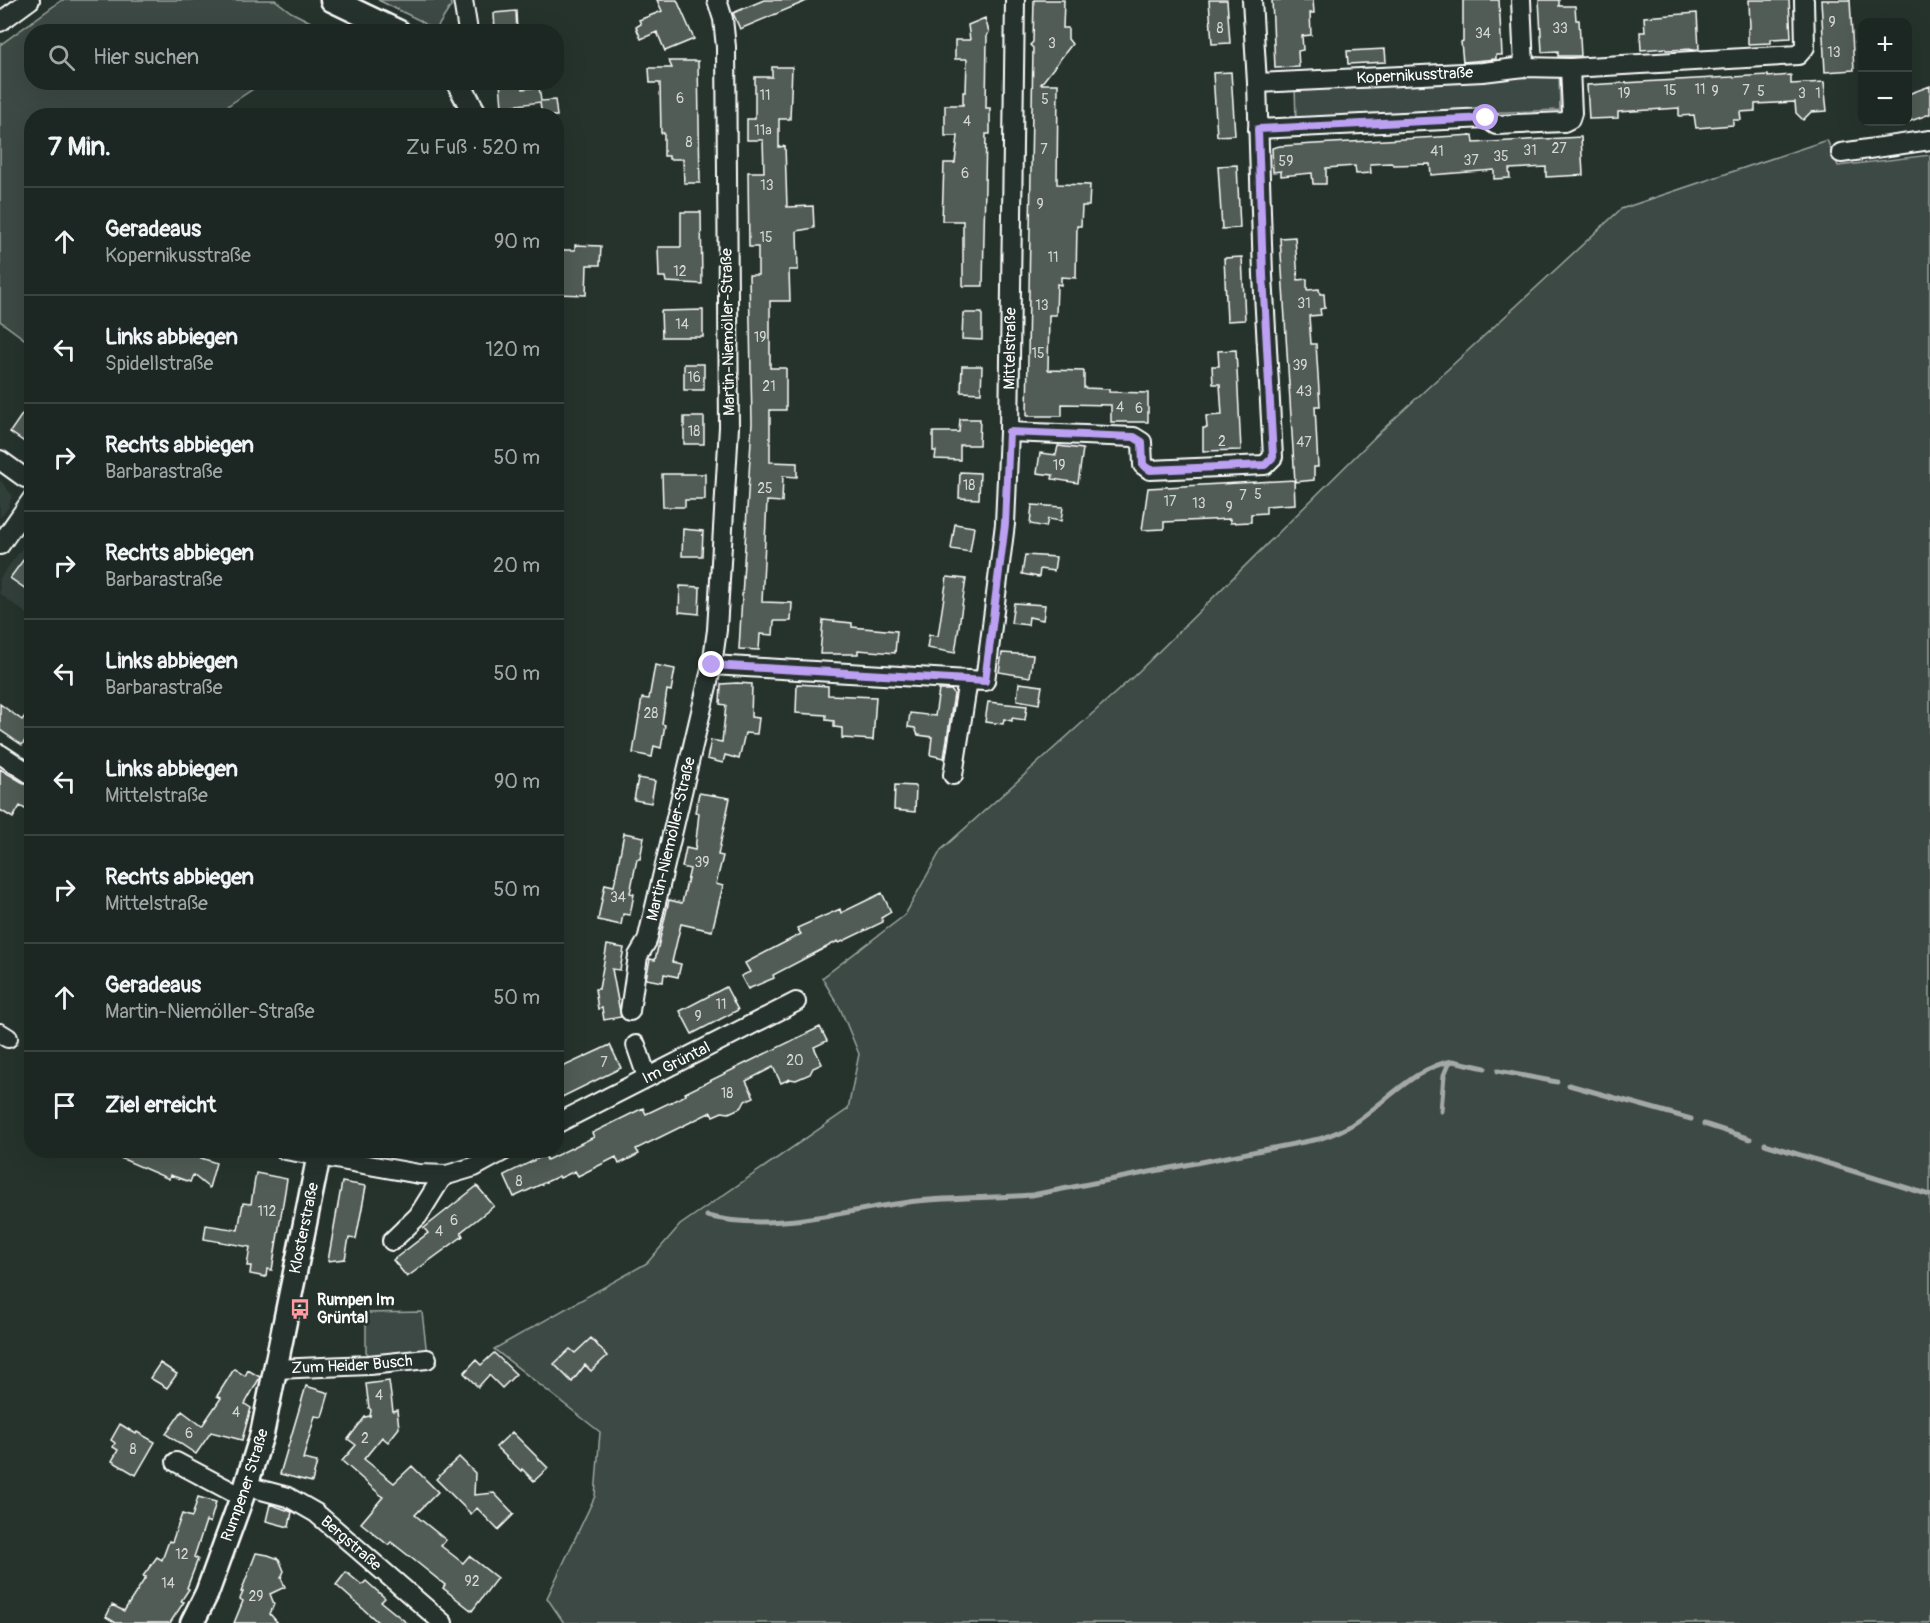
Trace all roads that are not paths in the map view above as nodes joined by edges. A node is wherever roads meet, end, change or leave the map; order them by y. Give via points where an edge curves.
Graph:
1 (30, 0) edge
2 (332, 0) edge
3 (463, 0) edge
4 (1015, 0) edge
5 (1252, 0) edge
6 (1521, 0) edge
7 (1804, 0) edge
8 (721, 1) edge
9 (0, 22) edge
10 (382, 24) edge
11 (467, 24) edge
12 (1524, 67) junction
13 (1570, 68) junction
14 (1257, 83) junction
15 (462, 90) edge
16 (472, 108) edge
17 (1258, 129) junction
18 (1930, 140) edge
19 (1841, 153) dead end
20 (1009, 432) junction
21 (0, 460) edge
22 (24, 478) edge
23 (24, 510) edge
24 (0, 545) edge
25 (712, 665) junction
26 (968, 680) junction
27 (0, 754) edge
28 (24, 770) edge
29 (953, 775) dead end
30 (796, 1002) dead end
31 (630, 1011) dead end
32 (636, 1045) dead end
33 (648, 1077) junction
34 (564, 1120) edge
35 (318, 1158) edge
36 (343, 1158) edge
37 (490, 1158) edge
38 (447, 1175) junction
39 (392, 1241) dead end
40 (281, 1341) joint
41 (427, 1359) dead end
42 (276, 1369) junction
43 (176, 1462) dead end
44 (244, 1491) junction
45 (192, 1623) edge
46 (443, 1623) edge

1 - 9 street
2 - 10 main road
3 - 11 street
4 - 20 street, Mittelstraße
5 - 14 street
6 - 12 street
7 - 13 street, Kopernikusstraße via 1805,46 1798,55
8 - 25 street, Martin-Niemöller-Straße via 726,47 729,428
12 - 13 street, Kopernikusstraße
12 - 14 street, Kopernikusstraße
13 - 17 street via 1572,113 1564,122 1496,125 1486,118
14 - 17 street
15 - 16 main road
17 - 20 street via 1273,457 1265,465 1150,470 1143,465 1142,442 1134,437
18 - 19 street
20 - 26 street, Mittelstraße via 1005,524 985,681
21 - 22 street
23 - 24 street
25 - 26 street
25 - 31 street, Martin-Niemöller-Straße via 648,941 638,956
26 - 29 street
27 - 28 street
30 - 33 street, Im Grüntal
32 - 33 street
33 - 34 street, Im Grüntal
35 - 40 main road, Klosterstraße
36 - 38 street via 419,1174
37 - 38 street
38 - 39 street via 418,1216
40 - 42 main road, Rumpener Straße
41 - 42 street, Zum Heider Busch
42 - 44 main road, Rumpener Straße
43 - 44 street, Bergstraße
44 - 45 main road, Rumpener Straße
44 - 46 street, Bergstraße via 288,1497 316,1513

